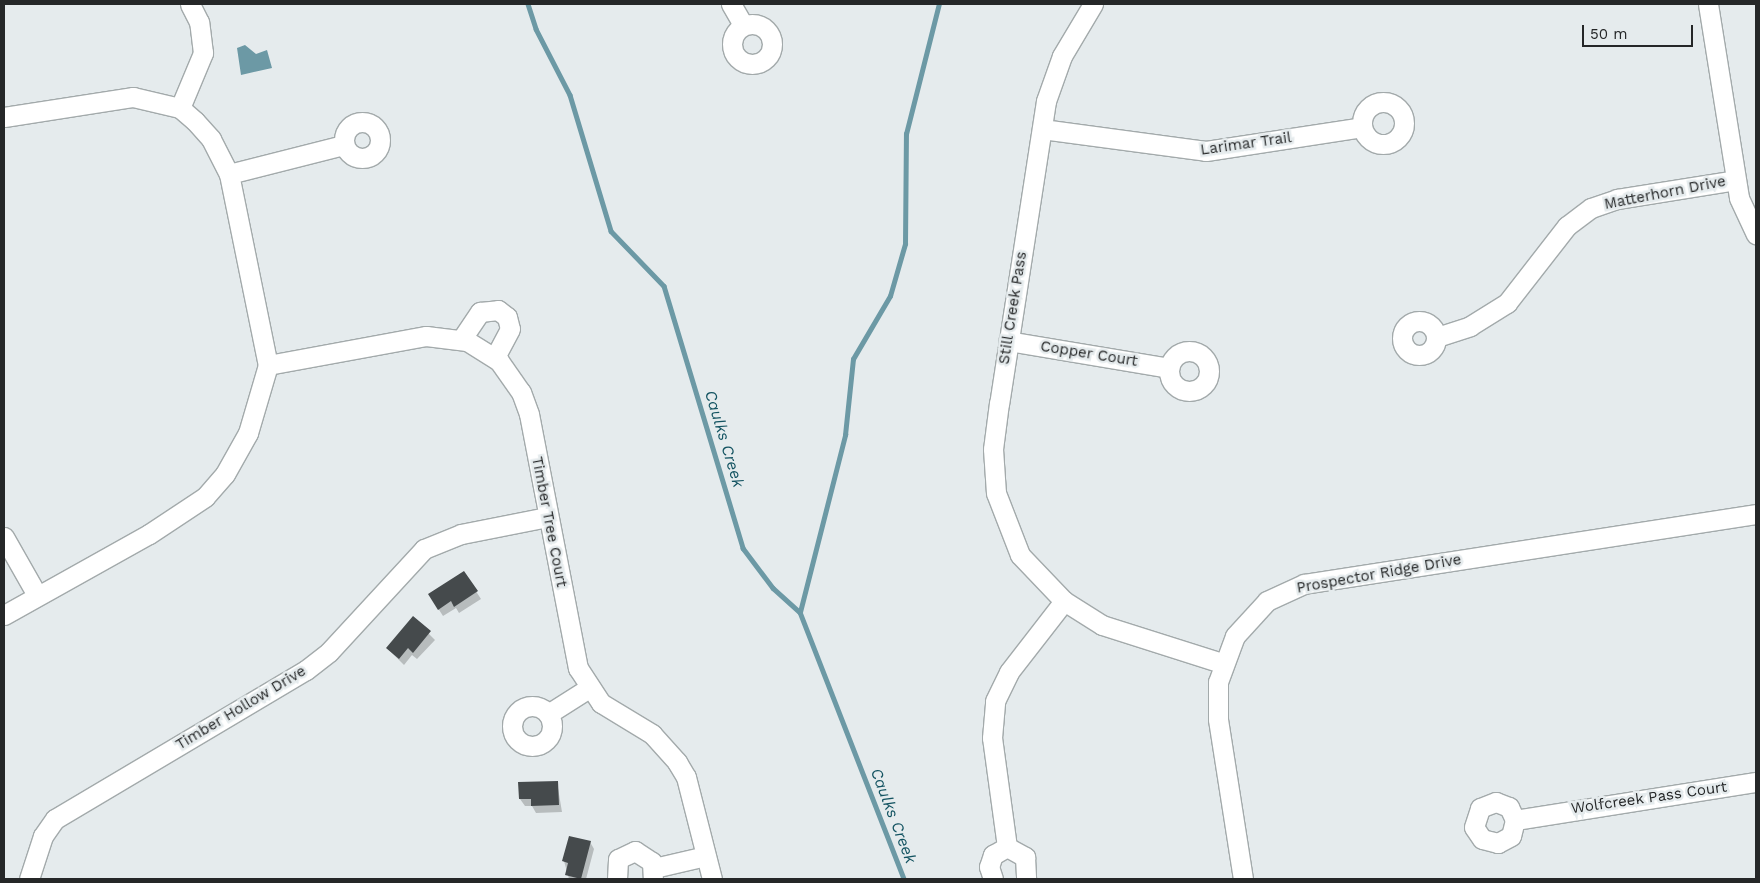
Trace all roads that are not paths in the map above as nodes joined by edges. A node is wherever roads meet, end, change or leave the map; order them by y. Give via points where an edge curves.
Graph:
1 (190, 4) edge
2 (731, 4) edge
3 (1093, 4) edge
4 (1708, 4) edge
5 (743, 25) dead end
6 (180, 108) junction
7 (4, 117) edge
8 (1362, 127) dead end
9 (1042, 129) junction
10 (344, 145) dead end
11 (229, 174) junction
12 (1735, 180) junction
13 (1756, 234) edge
14 (1437, 337) dead end
15 (461, 340) junction
16 (1008, 341) junction
17 (495, 357) junction
18 (268, 365) junction
19 (1169, 368) dead end
20 (1756, 514) edge
21 (547, 516) junction
22 (4, 536) edge
23 (37, 595) junction
24 (1064, 601) junction
25 (4, 614) edge
26 (1222, 663) junction
27 (589, 688) junction
28 (548, 714) dead end
29 (1756, 782) edge
30 (1516, 820) dead end
31 (1007, 847) junction
32 (706, 856) junction
33 (653, 874) edge
34 (29, 879) edge
35 (617, 879) edge
36 (712, 879) edge
37 (992, 879) edge
38 (1026, 879) edge
39 (1243, 879) edge

1 - 6 street via 199,22 204,53
2 - 5 street
3 - 9 street, Still Creek Pass via 1054,74
4 - 12 street
6 - 7 street via 133,97
6 - 11 street via 211,139
8 - 9 street, Larimar Trail via 1206,151
9 - 16 street, Still Creek Pass
10 - 11 street
11 - 18 street
12 - 13 street via 1745,216
12 - 14 street, Matterhorn Drive via 1617,199 1591,208 1567,226 1507,303 1470,326
15 - 17 street, Timber Tree Court
15 - 17 street via 480,312 498,310 507,317 510,329
15 - 18 street, Timber Tree Court via 400,338
16 - 19 street, Copper Court
16 - 24 street, Still Creek Pass via 993,449 996,493 1020,554
17 - 21 street, Timber Tree Court via 518,386 529,414
18 - 23 street via 248,433 225,474 204,497 149,534
20 - 26 street, Prospector Ridge Drive via 1304,584 1267,601 1250,615
21 - 27 street, Timber Tree Court via 578,668
21 - 34 street, Timber Hollow Drive via 461,534 424,548 329,652 306,670 55,819 42,836
22 - 23 street
23 - 25 street
24 - 26 street, Still Creek Pass via 1102,625
24 - 31 street via 1009,672 995,702 992,738
26 - 39 street, Prospector Ridge Drive via 1218,719
27 - 28 street
27 - 32 street, Timber Tree Court via 601,703 659,740 677,762 686,777
29 - 30 street, Wolfcreek Pass Court via 1543,813
31 - 37 street via 993,855 989,867
31 - 38 street via 1025,857
32 - 33 street
32 - 36 street, Timber Tree Court
33 - 35 street via 648,856 630,852 615,866

